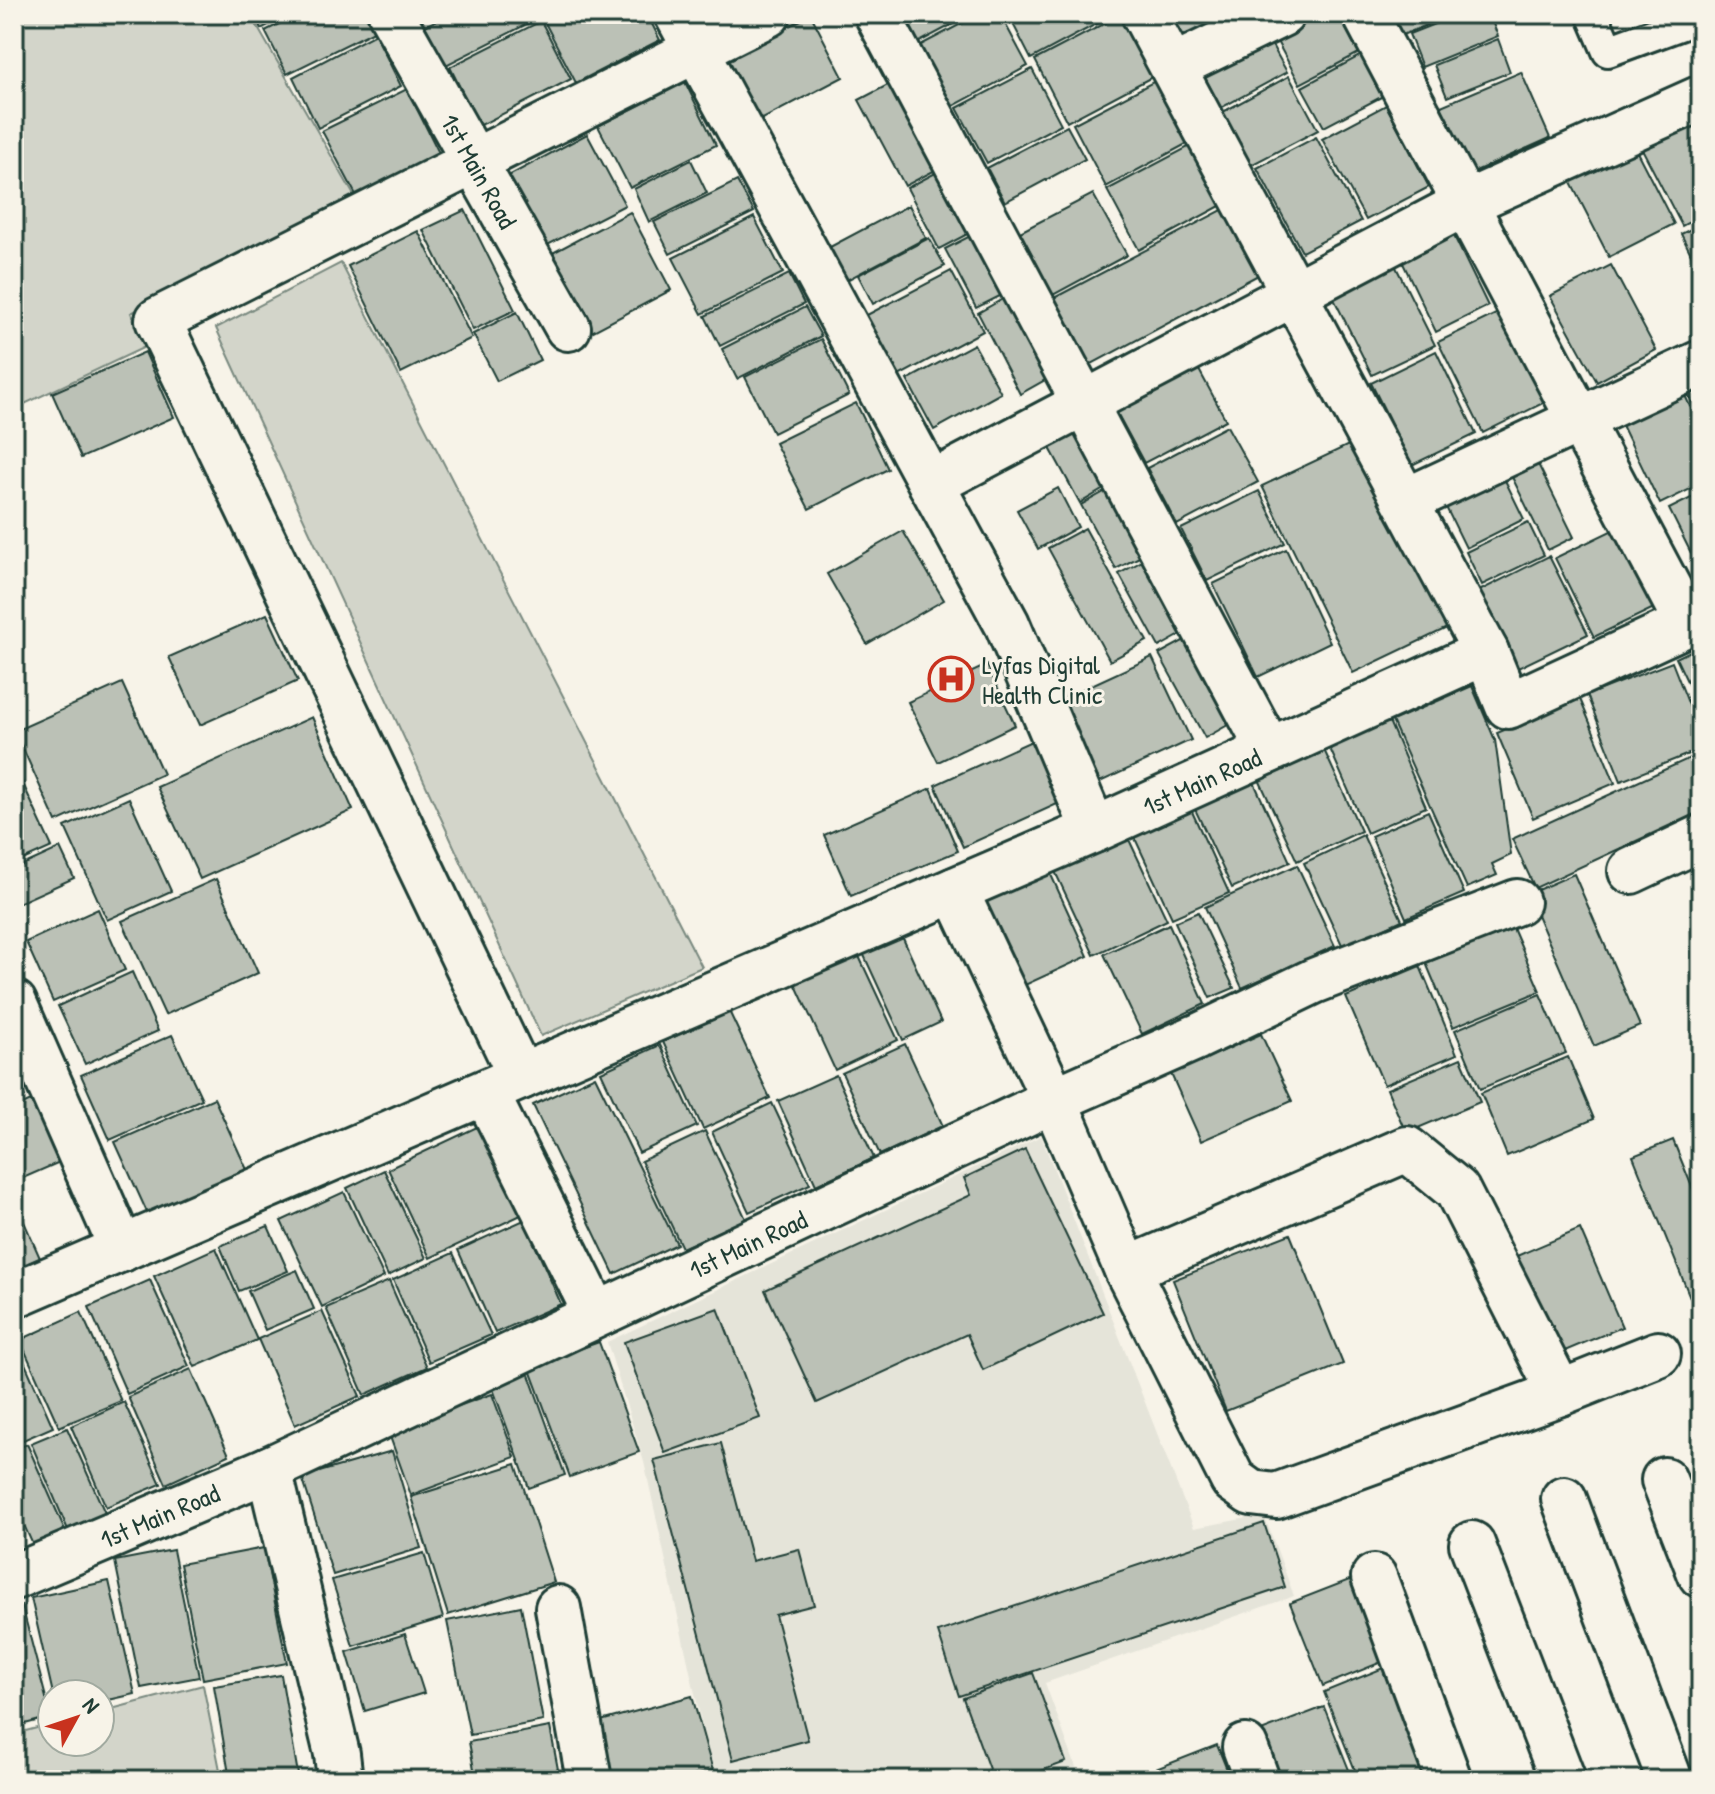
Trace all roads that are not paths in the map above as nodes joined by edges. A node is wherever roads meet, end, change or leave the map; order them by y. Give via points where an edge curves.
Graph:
1 (391, 14) edge
2 (768, 14) edge
3 (877, 14) edge
4 (1144, 14) edge
5 (1282, 14) edge
6 (1365, 14) edge
7 (1592, 14) edge
8 (1701, 17) edge
9 (687, 32) edge
10 (1173, 67) junction
11 (1701, 98) edge
12 (474, 163) junction
13 (1466, 203) junction
14 (1294, 294) junction
15 (568, 328) dead end
16 (1701, 363) edge
17 (1085, 404) junction
18 (1580, 421) junction
19 (931, 484) junction
20 (1406, 501) junction
21 (1694, 620) edge
22 (1486, 652) junction
23 (1269, 750) junction
24 (1094, 830) junction
25 (1701, 838) edge
26 (1631, 871) dead end
27 (955, 890) junction
28 (1517, 902) dead end
29 (14, 1003) edge
30 (503, 1085) junction
31 (1054, 1100) junction
32 (122, 1249) junction
33 (1127, 1270) junction
34 (14, 1295) edge
35 (596, 1314) junction
36 (1658, 1354) dead end
37 (1560, 1393) junction
38 (269, 1469) junction
39 (1664, 1480) dead end
40 (1564, 1499) dead end
41 (1472, 1544) dead end
42 (1701, 1575) edge
43 (14, 1577) edge
44 (1374, 1577) dead end
45 (558, 1608) dead end
46 (340, 1780) edge
47 (589, 1780) edge
48 (1449, 1780) edge
49 (1563, 1780) edge
50 (1670, 1780) edge

1 - 12 street, 1st Main Road
2 - 9 street
3 - 17 street
4 - 10 street
5 - 10 street
6 - 13 street
7 - 8 lane via 1608,51
9 - 12 street
9 - 19 street
10 - 14 street
11 - 13 street
12 - 15 street, 1st Main Road
12 - 30 street via 158,320
13 - 14 street
13 - 18 street
14 - 17 street
14 - 20 street
16 - 18 street
17 - 19 street
17 - 23 street
18 - 20 street
18 - 21 street
19 - 24 street via 1007,624
20 - 22 street
21 - 22 street via 1508,706
22 - 23 street, 1st Main Road
23 - 24 street, 1st Main Road
24 - 27 street, 1st Main Road
25 - 26 street
27 - 30 street, 1st Main Road
27 - 31 street
28 - 31 street, 1st Main Road via 1314,981
29 - 32 street
30 - 32 street, 1st Main Road
30 - 35 street
31 - 33 street
31 - 35 street, 1st Main Road
32 - 34 street, 1st Main Road
33 - 37 street via 1233,1480 1251,1493 1276,1496
33 - 37 street via 1407,1149 1457,1190
35 - 38 street, 1st Main Road
36 - 37 street
38 - 43 street, 1st Main Road
38 - 46 street
39 - 42 street
40 - 50 street
41 - 49 street
44 - 48 street
45 - 47 street

